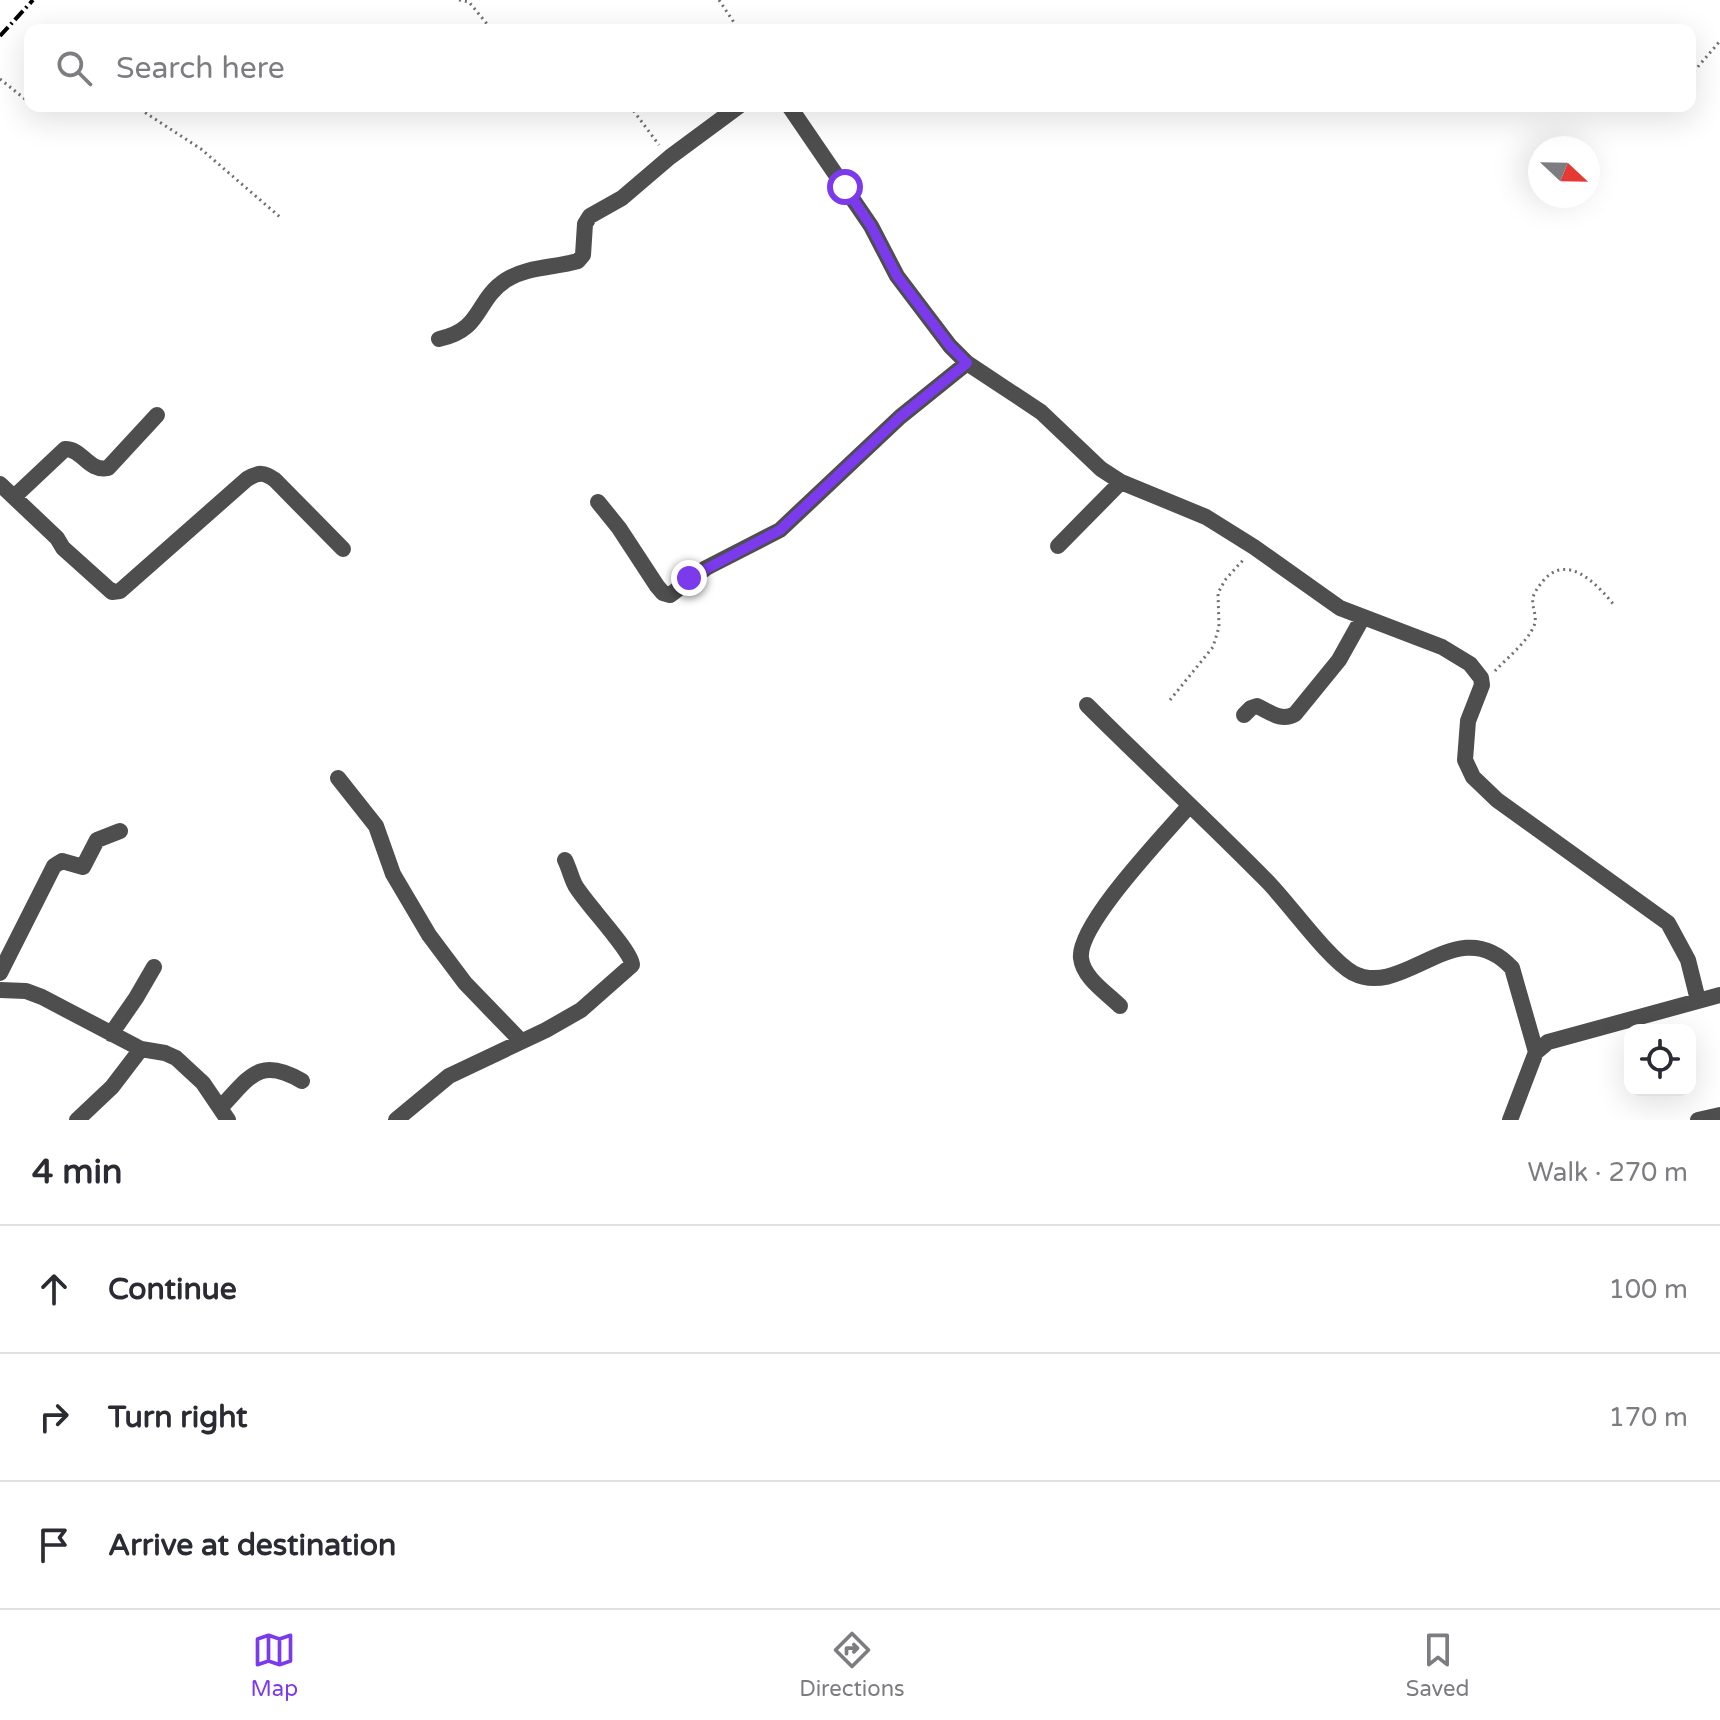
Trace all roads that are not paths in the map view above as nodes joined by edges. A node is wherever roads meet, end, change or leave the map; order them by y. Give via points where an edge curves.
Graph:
1 (731, 112) edge
2 (793, 112) edge
3 (439, 339) dead end
4 (967, 363) junction
5 (157, 415) dead end
6 (1121, 482) junction
7 (0, 484) edge
8 (14, 497) junction
9 (598, 502) dead end
10 (1058, 546) dead end
11 (343, 549) dead end
12 (1363, 617) junction
13 (1087, 705) dead end
14 (1244, 715) dead end
15 (338, 778) dead end
16 (1189, 806) junction
17 (120, 831) dead end
18 (565, 860) dead end
19 (154, 967) dead end
20 (0, 973) edge
21 (0, 990) edge
22 (1720, 995) edge
23 (1698, 1000) junction
24 (1120, 1006) dead end
25 (111, 1034) junction
26 (521, 1041) junction
27 (141, 1049) junction
28 (1536, 1052) junction
29 (302, 1081) dead end
30 (225, 1114) edge
31 (1720, 1115) edge
32 (77, 1120) edge
33 (396, 1120) edge
34 (1510, 1120) edge
35 (1698, 1120) edge

1 - 3 street via 622,198 590,216 578,261 510,277 466,329
2 - 4 street via 871,226 897,276
4 - 6 street via 1041,412
4 - 9 street via 900,417 780,530 689,578 670,595 657,586
5 - 8 street via 108,468 93,468 76,451 65,449
6 - 10 street
6 - 12 street via 1206,517 1328,601
7 - 8 street
8 - 11 street via 112,592 120,591 259,473 275,480
12 - 14 street via 1339,660 1295,714 1287,718 1257,706
12 - 23 street via 1442,647 1476,671 1482,685 1468,721 1465,760 1473,777 1497,800 1668,923 1688,960
13 - 16 street
15 - 26 street via 376,826 393,874 429,935 465,983
16 - 24 street via 1112,896 1082,946 1084,967
16 - 28 street via 1355,974 1389,976 1469,947 1504,960 1512,968
17 - 20 street via 97,840 83,867 62,861 54,866
18 - 26 street via 594,913 632,962 581,1010
19 - 25 street
21 - 25 street via 42,997
22 - 23 street
23 - 28 street via 1564,1036
25 - 27 street
26 - 33 street via 449,1076
27 - 30 street via 176,1058
27 - 32 street
28 - 34 street
29 - 30 street via 280,1070 265,1070 245,1082
31 - 35 street

